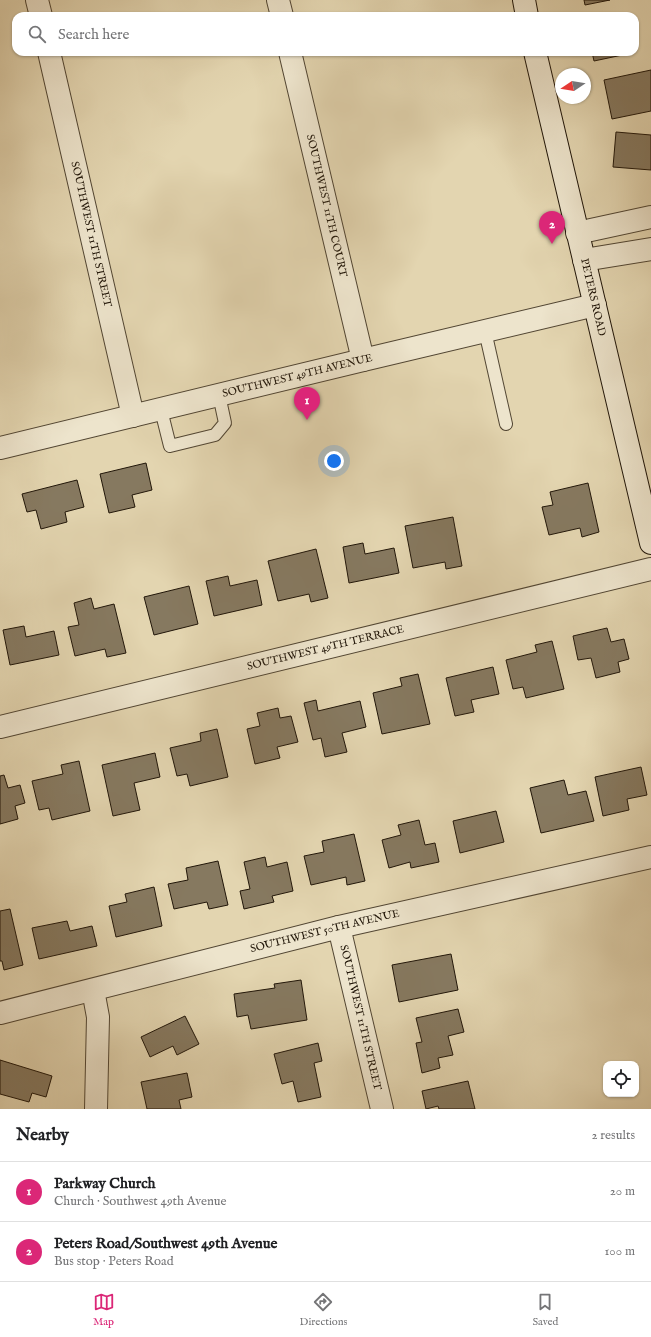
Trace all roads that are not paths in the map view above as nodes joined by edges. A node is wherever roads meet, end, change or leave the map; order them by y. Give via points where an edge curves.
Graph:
1 (37, 0) edge
2 (278, 0) edge
3 (524, 0) edge
4 (40, 12) edge
5 (281, 12) edge
6 (526, 12) edge
7 (50, 56) edge
8 (291, 56) edge
9 (537, 56) edge
10 (651, 216) edge
11 (577, 233) junction
12 (651, 249) edge
13 (584, 260) junction
14 (595, 306) junction
15 (485, 331) junction
16 (363, 360) junction
17 (219, 396) junction
18 (161, 410) junction
19 (133, 416) junction
20 (506, 424) dead end
21 (0, 448) edge
22 (651, 543) edge
23 (651, 569) edge
24 (0, 726) edge
25 (651, 857) edge
26 (339, 927) junction
27 (93, 990) junction
28 (0, 1012) edge
29 (96, 1109) edge
30 (382, 1109) edge

1 - 4 street
2 - 5 street
3 - 6 street
7 - 19 street, SOUTHWEST 11TH STREET
8 - 16 street, SOUTHWEST 11TH COURT
9 - 11 street, PETERS ROAD
10 - 11 street
11 - 13 street, PETERS ROAD
12 - 13 street
13 - 14 street, PETERS ROAD
14 - 15 street, SOUTHWEST 49TH AVENUE
14 - 22 street, PETERS ROAD
15 - 16 street, SOUTHWEST 49TH AVENUE
15 - 20 lane
16 - 17 street, SOUTHWEST 49TH AVENUE
17 - 18 street, SOUTHWEST 49TH AVENUE
17 - 18 lane via 225,423 215,435 170,446
18 - 19 street, SOUTHWEST 49TH AVENUE
19 - 21 street, SOUTHWEST 49TH AVENUE
23 - 24 street, SOUTHWEST 49TH TERRACE
25 - 26 street, SOUTHWEST 50TH AVENUE
26 - 27 street, SOUTHWEST 50TH AVENUE
26 - 30 street, SOUTHWEST 11TH STREET
27 - 28 street, SOUTHWEST 50TH AVENUE
27 - 29 street via 98,1017

